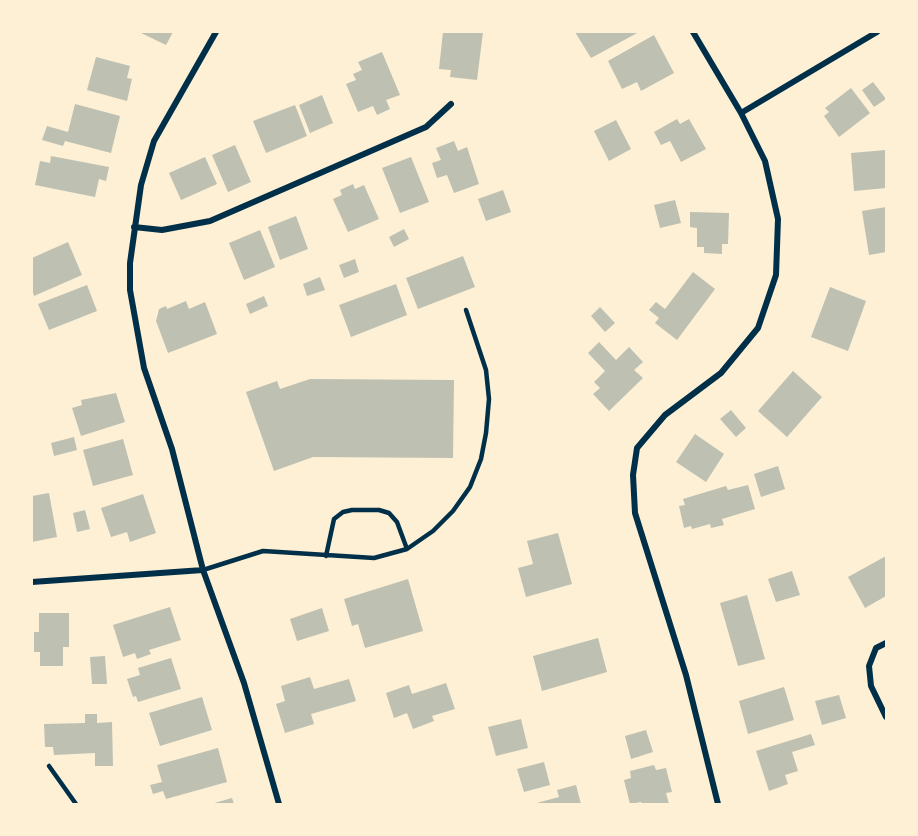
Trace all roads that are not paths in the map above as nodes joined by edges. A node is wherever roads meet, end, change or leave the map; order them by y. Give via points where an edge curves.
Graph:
1 (216, 32) edge
2 (693, 32) edge
3 (876, 32) edge
4 (451, 104) dead end
5 (741, 113) junction
6 (134, 227) junction
7 (465, 310) dead end
8 (407, 549) junction
9 (326, 556) junction
10 (203, 570) junction
11 (32, 582) edge
12 (886, 643) edge
13 (886, 717) edge
14 (49, 766) dead end
15 (76, 804) edge
16 (279, 804) edge
17 (718, 804) edge

1 - 6 street via 154,141
2 - 5 street
3 - 5 street
4 - 6 street via 426,127 210,221 162,231
5 - 17 street via 765,161 778,219 776,275 758,328 721,373 665,416 637,448 633,475 635,513 686,675
6 - 10 street via 130,290 144,368 172,449
7 - 8 lane via 486,370 489,399 481,459 470,486 453,511 434,531
8 - 9 lane via 374,558
8 - 9 lane via 397,522 389,513 352,510 334,519
9 - 10 lane via 263,551
10 - 11 street
10 - 16 street via 244,683
12 - 13 street via 876,648 869,666 871,686
14 - 15 lane

